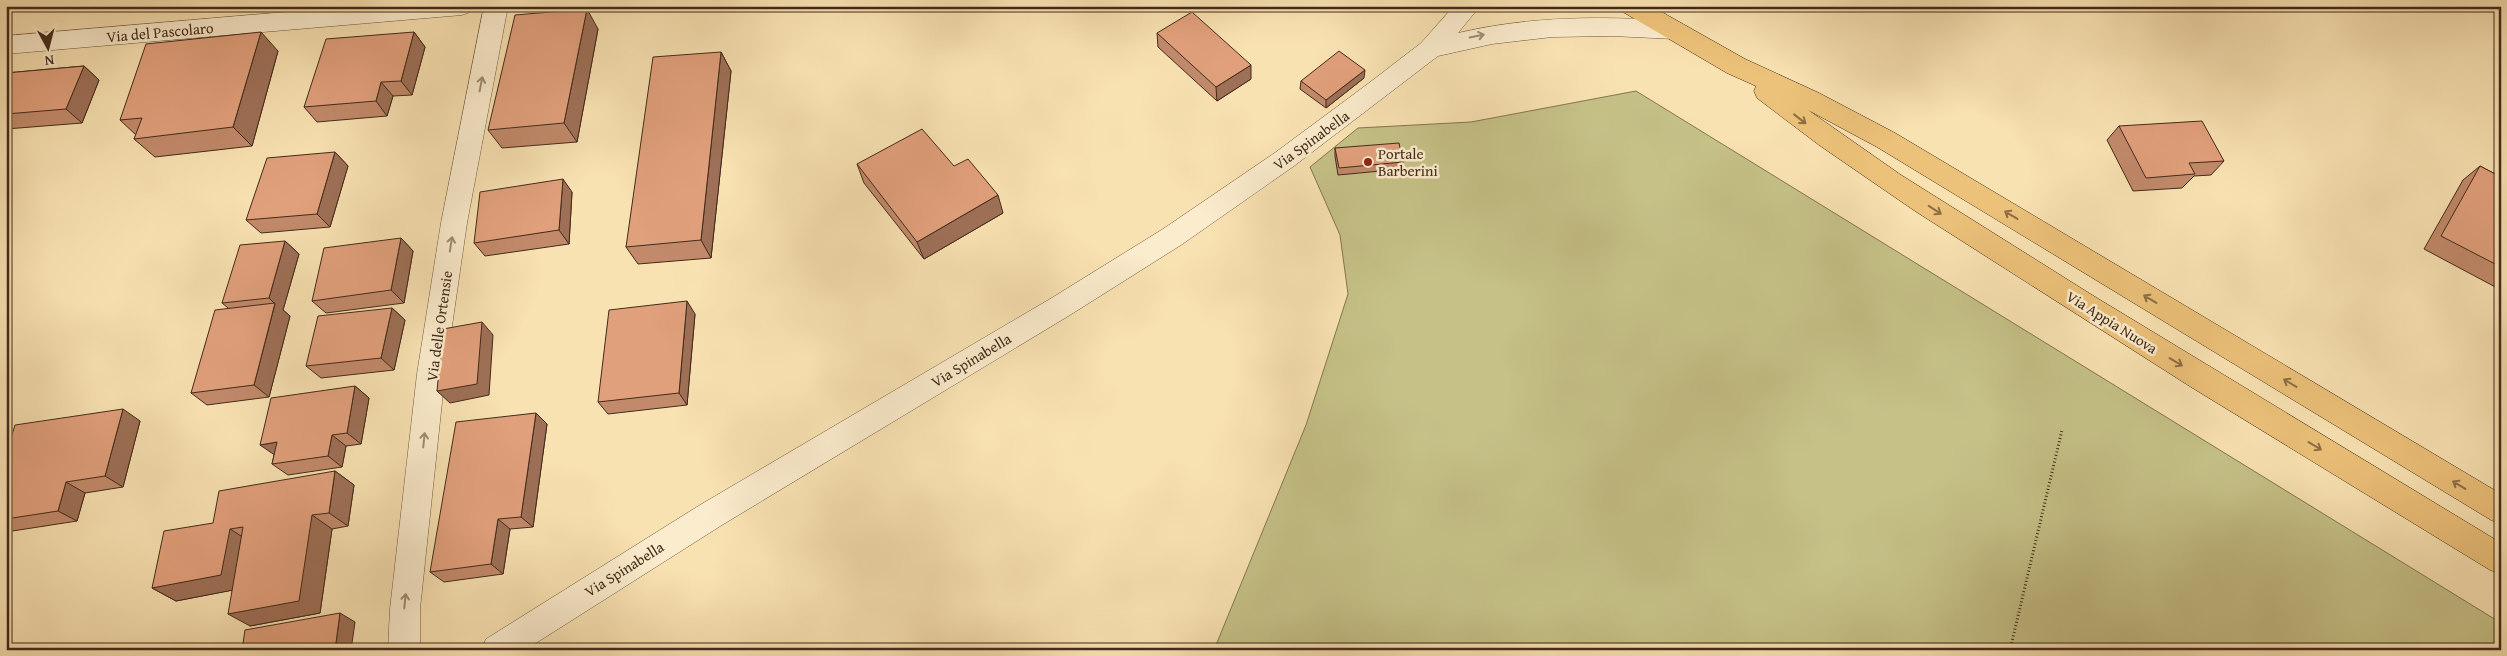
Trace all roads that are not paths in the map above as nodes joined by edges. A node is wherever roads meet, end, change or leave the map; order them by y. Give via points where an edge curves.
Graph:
1 (462, 6) edge
2 (496, 6) edge
3 (1468, 6) edge
4 (1631, 6) edge
5 (1675, 30) junction
6 (6, 45) edge
7 (1430, 49) junction
8 (1736, 66) junction
9 (2501, 510) edge
10 (2501, 560) edge
11 (404, 650) edge
12 (497, 650) edge

1 - 6 street, Via del Pascolaro
11 -> 2 street, Via delle Ortensie via 404,609 431,374 454,224
3 - 7 street, Via Spinabella
4 - 5 main road, Via Appia Nuova
7 -> 5 street, Via Spinabella via 1486,34 1542,28 1610,26
5 - 8 main road, Via Appia Nuova
7 - 12 street, Via Spinabella via 1285,159 1172,237 711,515
9 -> 8 main road, Via Appia Nuova via 1886,140
8 -> 10 main road, Via Appia Nuova via 1807,124 1873,170 2083,305

